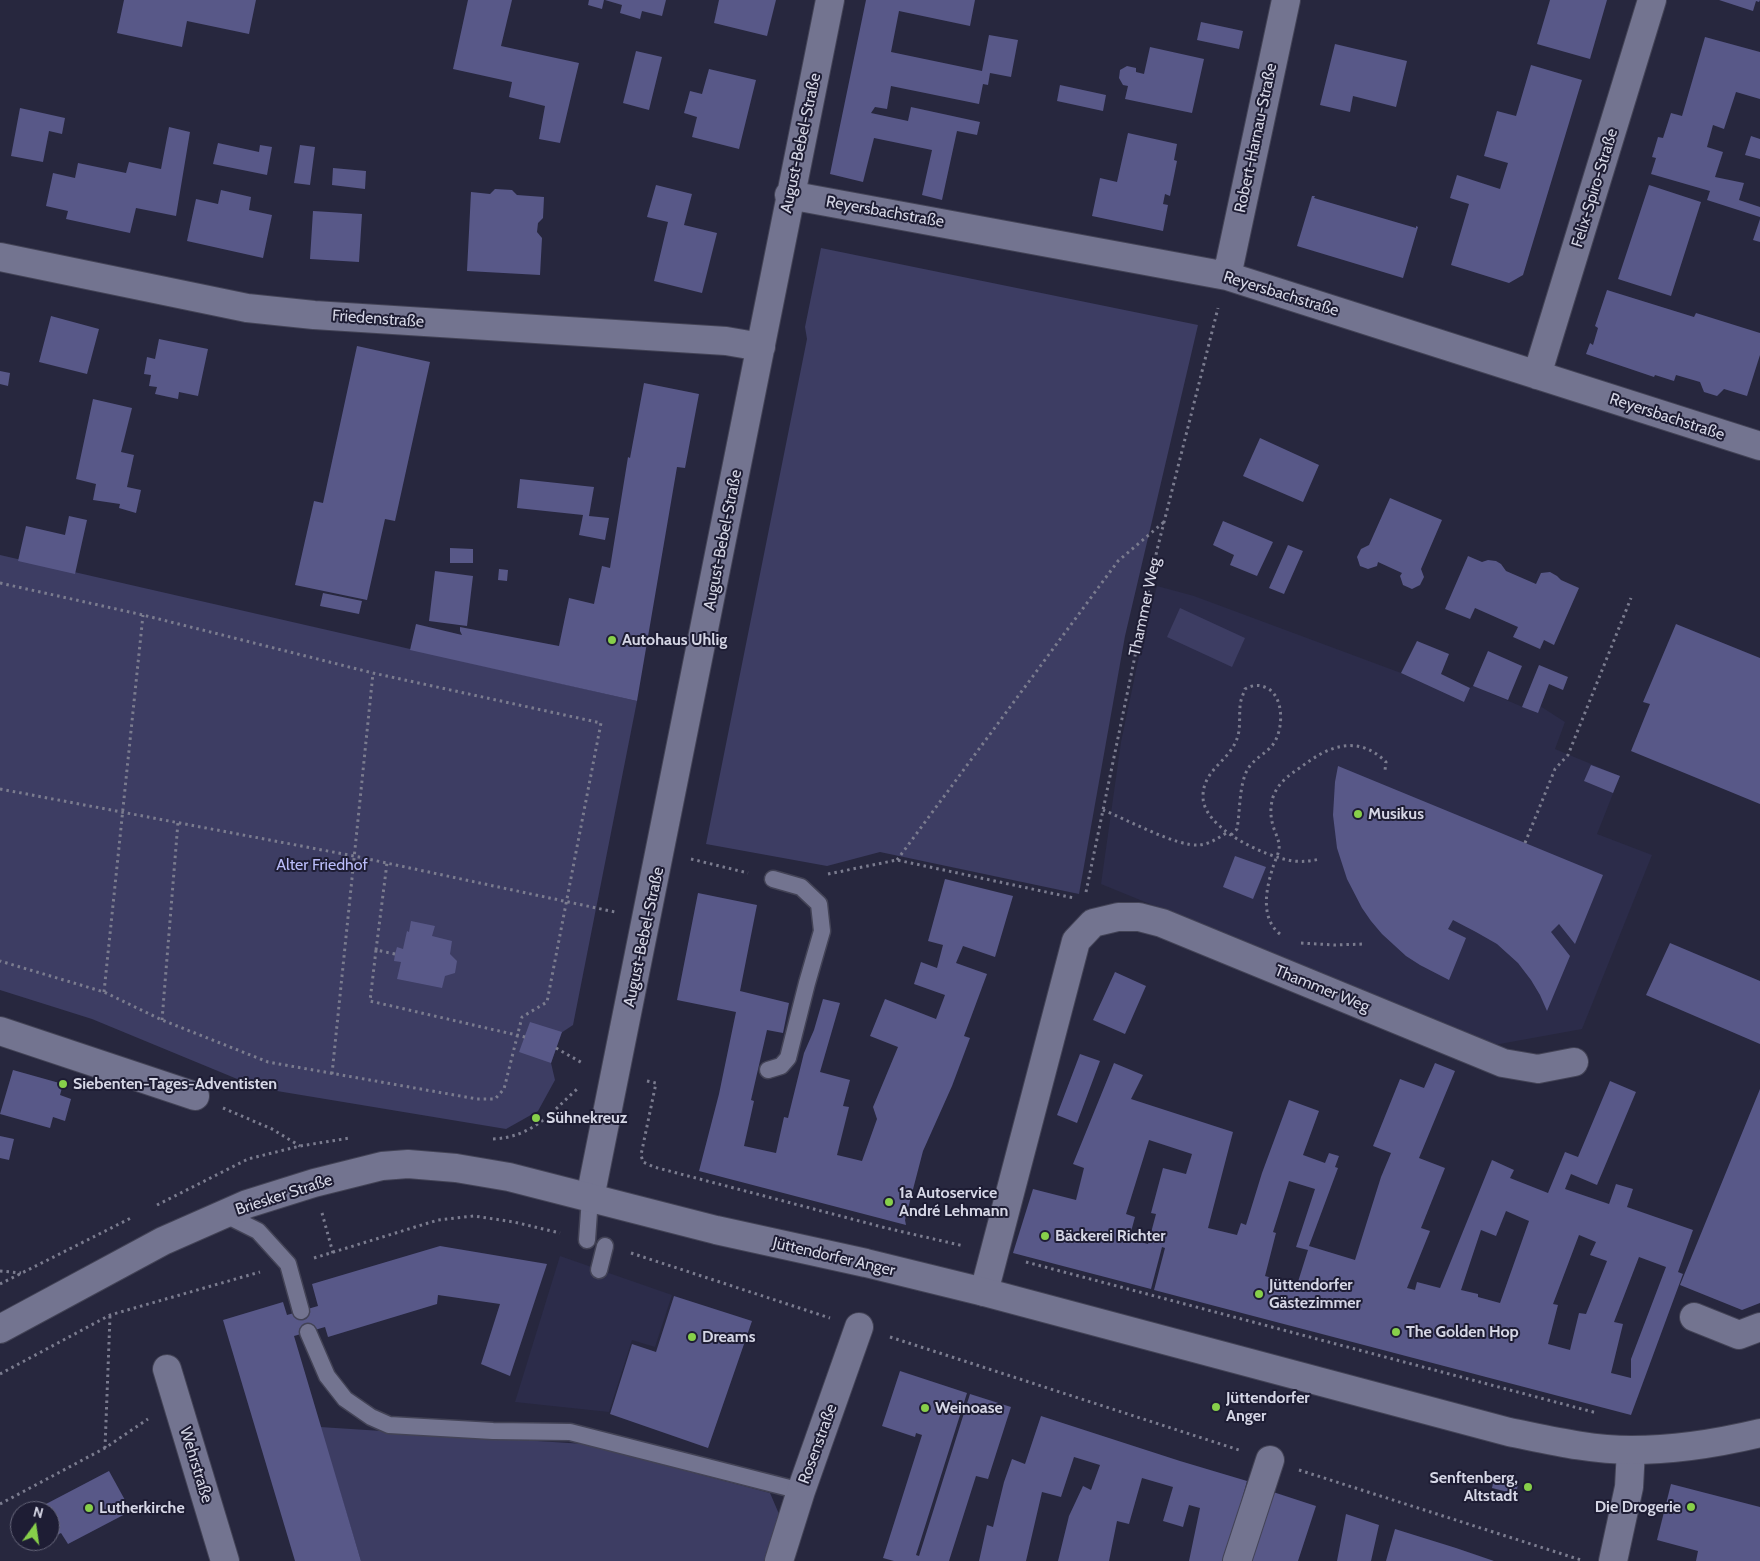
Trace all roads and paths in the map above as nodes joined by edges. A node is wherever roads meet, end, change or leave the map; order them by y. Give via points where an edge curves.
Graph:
1 (830, 0) edge
2 (1286, 0) edge
3 (1652, 0) edge
4 (789, 196) junction
5 (0, 257) edge
6 (1226, 276) junction
7 (761, 347) junction
8 (1537, 375) junction
9 (1760, 446) edge
10 (1164, 522) junction
11 (0, 583) edge
12 (1632, 598) dead end
13 (143, 615) junction
14 (373, 673) junction
15 (1385, 770) dead end
16 (0, 789) edge
17 (1103, 810) junction
18 (122, 812) junction
19 (178, 822) junction
20 (1229, 833) junction
21 (1524, 843) dead end
22 (354, 856) junction
23 (1276, 857) junction
24 (1320, 860) dead end
25 (387, 863) junction
26 (773, 879) dead end
27 (1075, 898) dead end
28 (567, 901) junction
29 (648, 918) junction
30 (1283, 936) dead end
31 (1076, 941) junction
32 (1295, 942) dead end
33 (1366, 944) dead end
34 (376, 950) junction
35 (395, 954) dead end
36 (0, 961) edge
37 (104, 992) junction
38 (162, 1020) junction
39 (0, 1031) edge
40 (517, 1034) junction
41 (525, 1037) dead end
42 (1574, 1062) dead end
43 (768, 1070) dead end
44 (332, 1074) junction
45 (616, 1074) junction
46 (582, 1085) dead end
47 (195, 1096) joint
48 (354, 1137) dead end
49 (492, 1139) dead end
50 (314, 1183) junction
51 (590, 1198) junction
52 (224, 1214) junction
53 (587, 1240) joint
54 (605, 1246) joint
55 (333, 1253) junction
56 (994, 1253) junction
57 (288, 1264) junction
58 (599, 1270) dead end
59 (0, 1271) edge
60 (21, 1273) dead end
61 (984, 1292) junction
62 (301, 1310) dead end
63 (110, 1315) junction
64 (1694, 1317) dead end
65 (859, 1327) junction
66 (1760, 1327) edge
67 (0, 1329) edge
68 (308, 1332) dead end
69 (167, 1369) dead end
70 (0, 1374) edge
71 (176, 1400) junction
72 (1606, 1415) dead end
73 (1760, 1433) edge
74 (105, 1448) junction
75 (1631, 1450) junction
76 (1270, 1460) junction
77 (801, 1491) junction
78 (0, 1504) edge
79 (225, 1561) edge
80 (779, 1561) edge
81 (1238, 1561) edge
82 (1584, 1561) edge
83 (1613, 1561) edge

1 - 4 street, August-Bebel-Straße
2 - 6 street, Robert-Harnau-Straße
3 - 8 street, Felix-Spiro-Straße
4 - 6 street, Reyersbachstraße
4 - 7 street, August-Bebel-Straße
5 - 7 street, Friedenstraße via 248,308 708,340
6 - 8 street, Reyersbachstraße
6 - 10 path, Thammer Weg
7 - 29 street, August-Bebel-Straße
8 - 9 street, Reyersbachstraße
10 - 17 path, Thammer Weg
10 - 27 path via 1118,561 897,860
11 - 13 path
12 - 21 path via 1568,755 1555,769
13 - 14 path
13 - 18 path
14 - 22 path
14 - 28 path via 601,723
15 - 23 path via 1386,762 1378,755 1354,745 1326,750 1288,776 1278,786 1271,808 1270,818 1279,843
16 - 18 path
17 - 20 path via 1181,843 1198,845
17 - 31 path, Thammer Weg
18 - 19 path
18 - 37 path
19 - 22 path
19 - 38 path
20 - 20 path via 1237,829 1245,774 1271,746 1280,728 1278,701 1272,691 1263,686 1252,685 1245,689 1237,740 1210,774 1202,793 1202,802 1208,813
20 - 23 path
22 - 25 path
22 - 44 path
23 - 24 path via 1292,861
23 - 30 path via 1265,909 1272,928
25 - 28 path
25 - 34 path
26 - 43 lane via 801,887 819,904 822,931 788,1058 781,1066
28 - 29 path
28 - 40 path via 547,1002 522,1017
29 - 45 street, August-Bebel-Straße
31 - 42 street, Thammer Weg via 1093,923 1118,917 1139,917 1503,1063 1538,1069
31 - 56 street, Thammer Weg
32 - 33 path
34 - 35 path
34 - 40 path via 370,1001
36 - 37 path
37 - 38 path
38 - 44 path via 268,1062
39 - 47 street
40 - 41 path
40 - 44 path via 504,1089 496,1099 477,1099
45 - 51 street, August-Bebel-Straße
45 - 56 path via 656,1083 641,1156 643,1162 886,1228
46 - 49 path via 538,1125 510,1138
47 - 48 path via 272,1129 300,1146
50 - 51 street, Briesker Straße via 382,1166 408,1164 509,1177
50 - 52 street, Briesker Straße
50 - 55 path
51 - 53 lane
51 - 61 street, Jüttendorfer Anger
52 - 57 lane via 258,1231
52 - 67 street, Briesker Straße via 163,1241
53 - 55 path via 474,1216 438,1220
54 - 58 lane
54 - 65 path
55 - 57 path
56 - 61 street, Thammer Weg
56 - 72 path
57 - 62 lane
57 - 63 path
59 - 60 path
61 - 75 street, Jüttendorfer Anger via 1509,1432 1585,1447
63 - 70 path
63 - 74 path
64 - 66 street via 1739,1335
65 - 76 path
65 - 77 street, Rosenstraße
68 - 77 lane via 327,1376 345,1399 389,1425 570,1432
69 - 71 street, Wehrstraße
71 - 74 path
71 - 79 street, Wehrstraße
73 - 75 street, Jüttendorfer Anger via 1721,1443
74 - 78 path
75 - 83 street via 1629,1487
76 - 81 street
76 - 82 path
77 - 80 street, Rosenstraße

